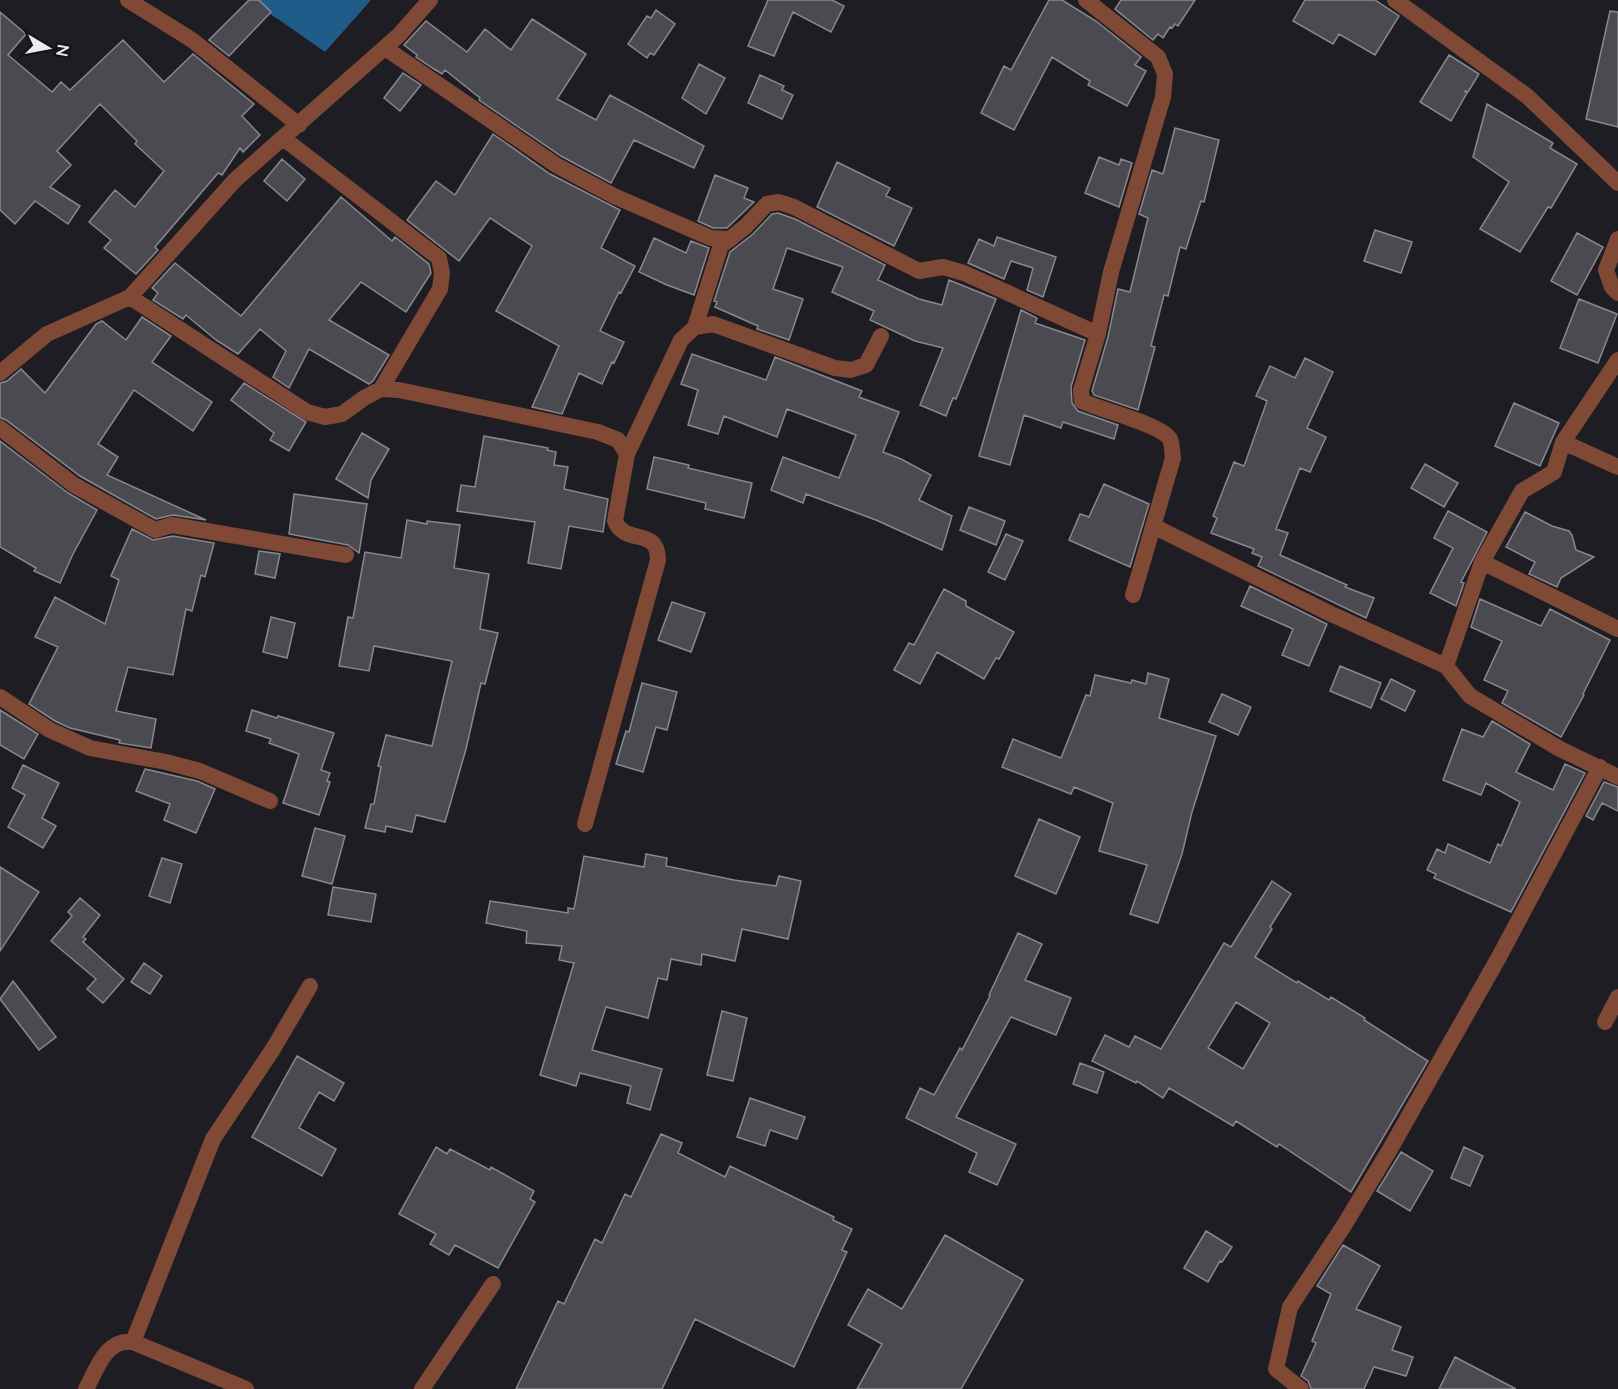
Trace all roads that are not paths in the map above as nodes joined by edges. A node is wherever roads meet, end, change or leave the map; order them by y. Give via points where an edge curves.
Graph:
1 (128, 0) edge
2 (430, 0) edge
3 (1395, 0) edge
4 (1089, 1) edge
5 (385, 48) junction
6 (299, 125) junction
7 (284, 138) junction
8 (1618, 183) edge
9 (730, 239) junction
10 (1618, 239) edge
11 (1618, 293) edge
12 (130, 297) junction
13 (695, 327) junction
14 (1098, 334) junction
15 (881, 336) dead end
16 (1618, 360) edge
17 (0, 373) edge
18 (381, 389) junction
19 (0, 428) edge
20 (1563, 442) junction
21 (627, 454) junction
22 (1618, 466) edge
23 (1153, 526) junction
24 (346, 555) dead end
25 (1482, 562) junction
26 (1133, 595) dead end
27 (1618, 629) edge
28 (1446, 666) junction
29 (0, 697) edge
30 (1600, 767) junction
31 (1618, 777) edge
32 (270, 801) dead end
33 (585, 824) dead end
34 (310, 986) dead end
35 (1618, 997) edge
36 (1605, 1022) dead end
37 (493, 1284) dead end
38 (133, 1342) junction
39 (86, 1389) edge
40 (246, 1389) edge
41 (422, 1389) edge
42 (1301, 1389) edge

1 - 6 street via 192,40
2 - 5 street
3 - 8 street via 1527,96
4 - 14 street via 1158,57 1165,74 1163,97 1111,272
5 - 6 street
5 - 9 street via 556,165 614,196 711,238
6 - 7 street
7 - 12 street via 235,180
7 - 18 street via 439,258 440,290
9 - 13 street via 721,245
9 - 14 street via 767,204 779,202 919,271 943,267 964,273
10 - 11 street via 1606,270
12 - 17 street via 47,334
12 - 18 street via 307,412 325,417 342,414
13 - 15 street via 713,324 835,368 851,370 866,365
13 - 21 street via 681,340
14 - 23 street via 1081,390 1082,401 1159,429 1170,439 1173,458
16 - 20 street
18 - 21 street via 598,432 618,440
19 - 24 street via 74,485 155,530 172,525
20 - 22 street
20 - 25 street via 1554,472 1522,491
21 - 33 street via 615,521 624,532 653,542 658,548 658,560
23 - 26 street
23 - 28 street
25 - 27 street
25 - 28 street
28 - 30 street via 1470,696 1560,749
29 - 32 street via 50,730 90,748 200,771
30 - 31 street
30 - 42 street via 1406,1121 1290,1307 1276,1369
34 - 38 street via 273,1050 213,1139
35 - 36 street
37 - 41 street
38 - 39 street via 124,1341 109,1348
38 - 40 street

